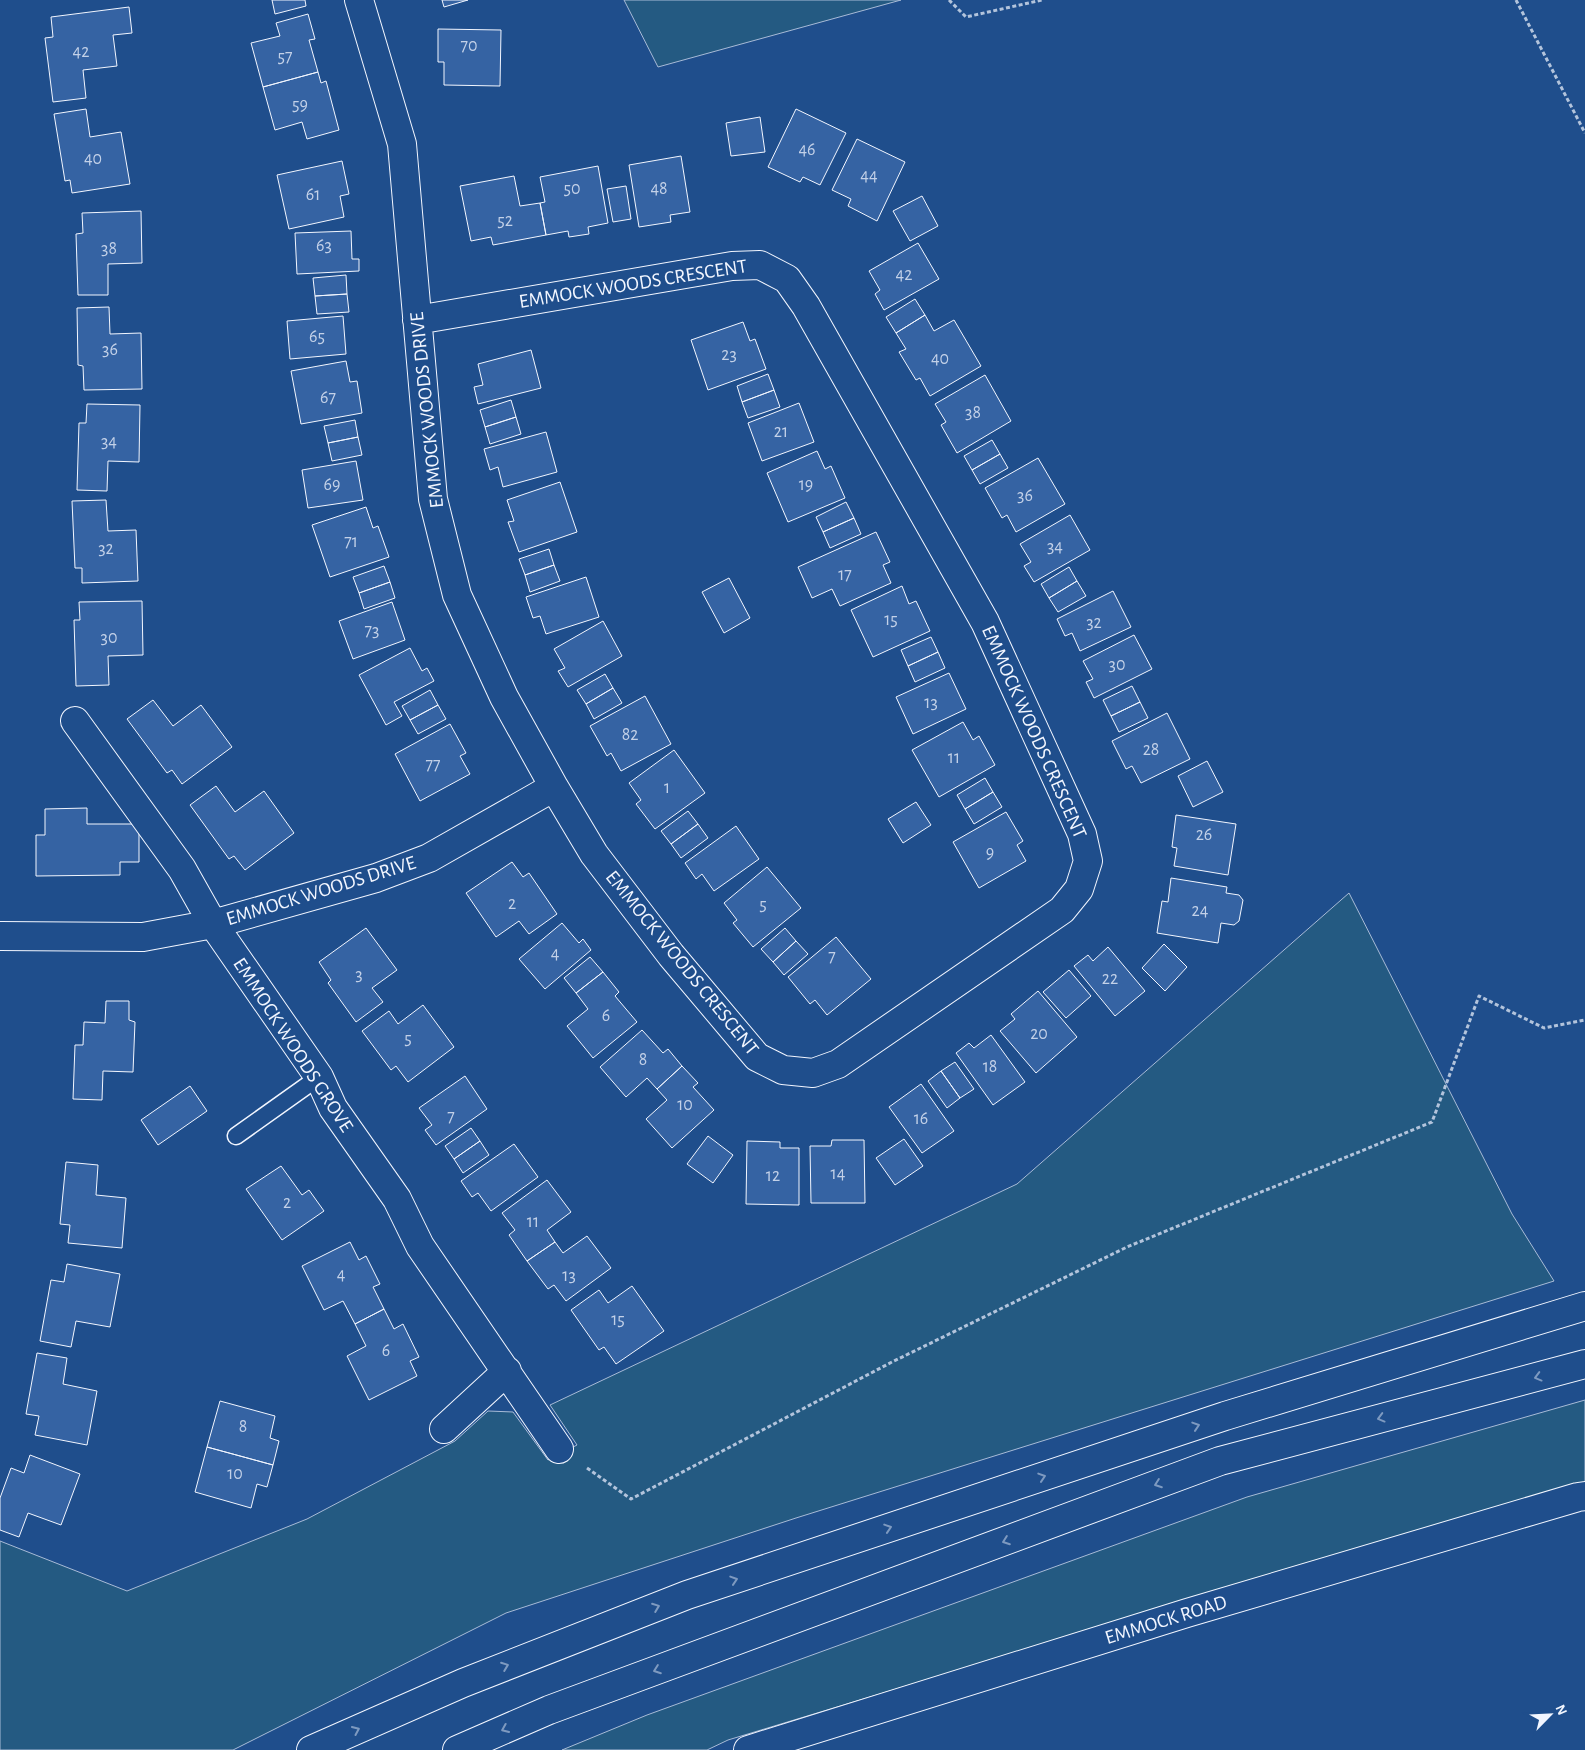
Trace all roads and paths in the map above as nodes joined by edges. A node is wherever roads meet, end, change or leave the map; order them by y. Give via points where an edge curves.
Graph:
1 (359, 0) edge
2 (949, 0) edge
3 (1042, 0) edge
4 (1516, 0) edge
5 (1585, 132) edge
6 (418, 320) junction
7 (75, 721) dead end
8 (554, 786) junction
9 (214, 924) junction
10 (0, 936) edge
11 (1585, 1020) edge
12 (319, 1076) junction
13 (236, 1136) dead end
14 (1585, 1306) edge
15 (1585, 1364) edge
16 (507, 1371) junction
17 (444, 1429) dead end
18 (559, 1449) joint
19 (1585, 1496) edge
20 (311, 1750) edge
21 (457, 1750) edge
22 (748, 1750) edge

1 - 6 main road, EMMOCK WOODS DRIVE via 402,144
2 - 3 path via 966,17
4 - 5 path
6 - 8 main road, EMMOCK WOODS DRIVE via 433,499 457,595 504,697
6 - 8 main road, EMMOCK WOODS CRESCENT via 732,266 760,265 786,279 806,306 986,622 1082,834 1088,861 1079,889 1062,910 838,1064 813,1073 783,1070 757,1057 671,955 594,854
7 - 9 main road, EMMOCK WOODS GROVE via 182,869
8 - 9 main road, EMMOCK WOODS DRIVE via 429,858 376,878
9 - 10 main road, EMMOCK WOODS DRIVE via 143,937
9 - 12 main road, EMMOCK WOODS GROVE
11 - 18 path via 1544,1028 1479,996 1432,1122 1127,1247 900,1358 631,1498
12 - 13 lane
12 - 16 main road, EMMOCK WOODS GROVE via 333,1108 396,1199 420,1246
20 -> 14 main road via 463,1683 687,1595 1225,1416
15 -> 21 main road via 1220,1461 549,1710
16 - 17 main road
16 - 18 main road, EMMOCK WOODS GROVE
19 - 22 main road, EMMOCK ROAD via 1177,1616

